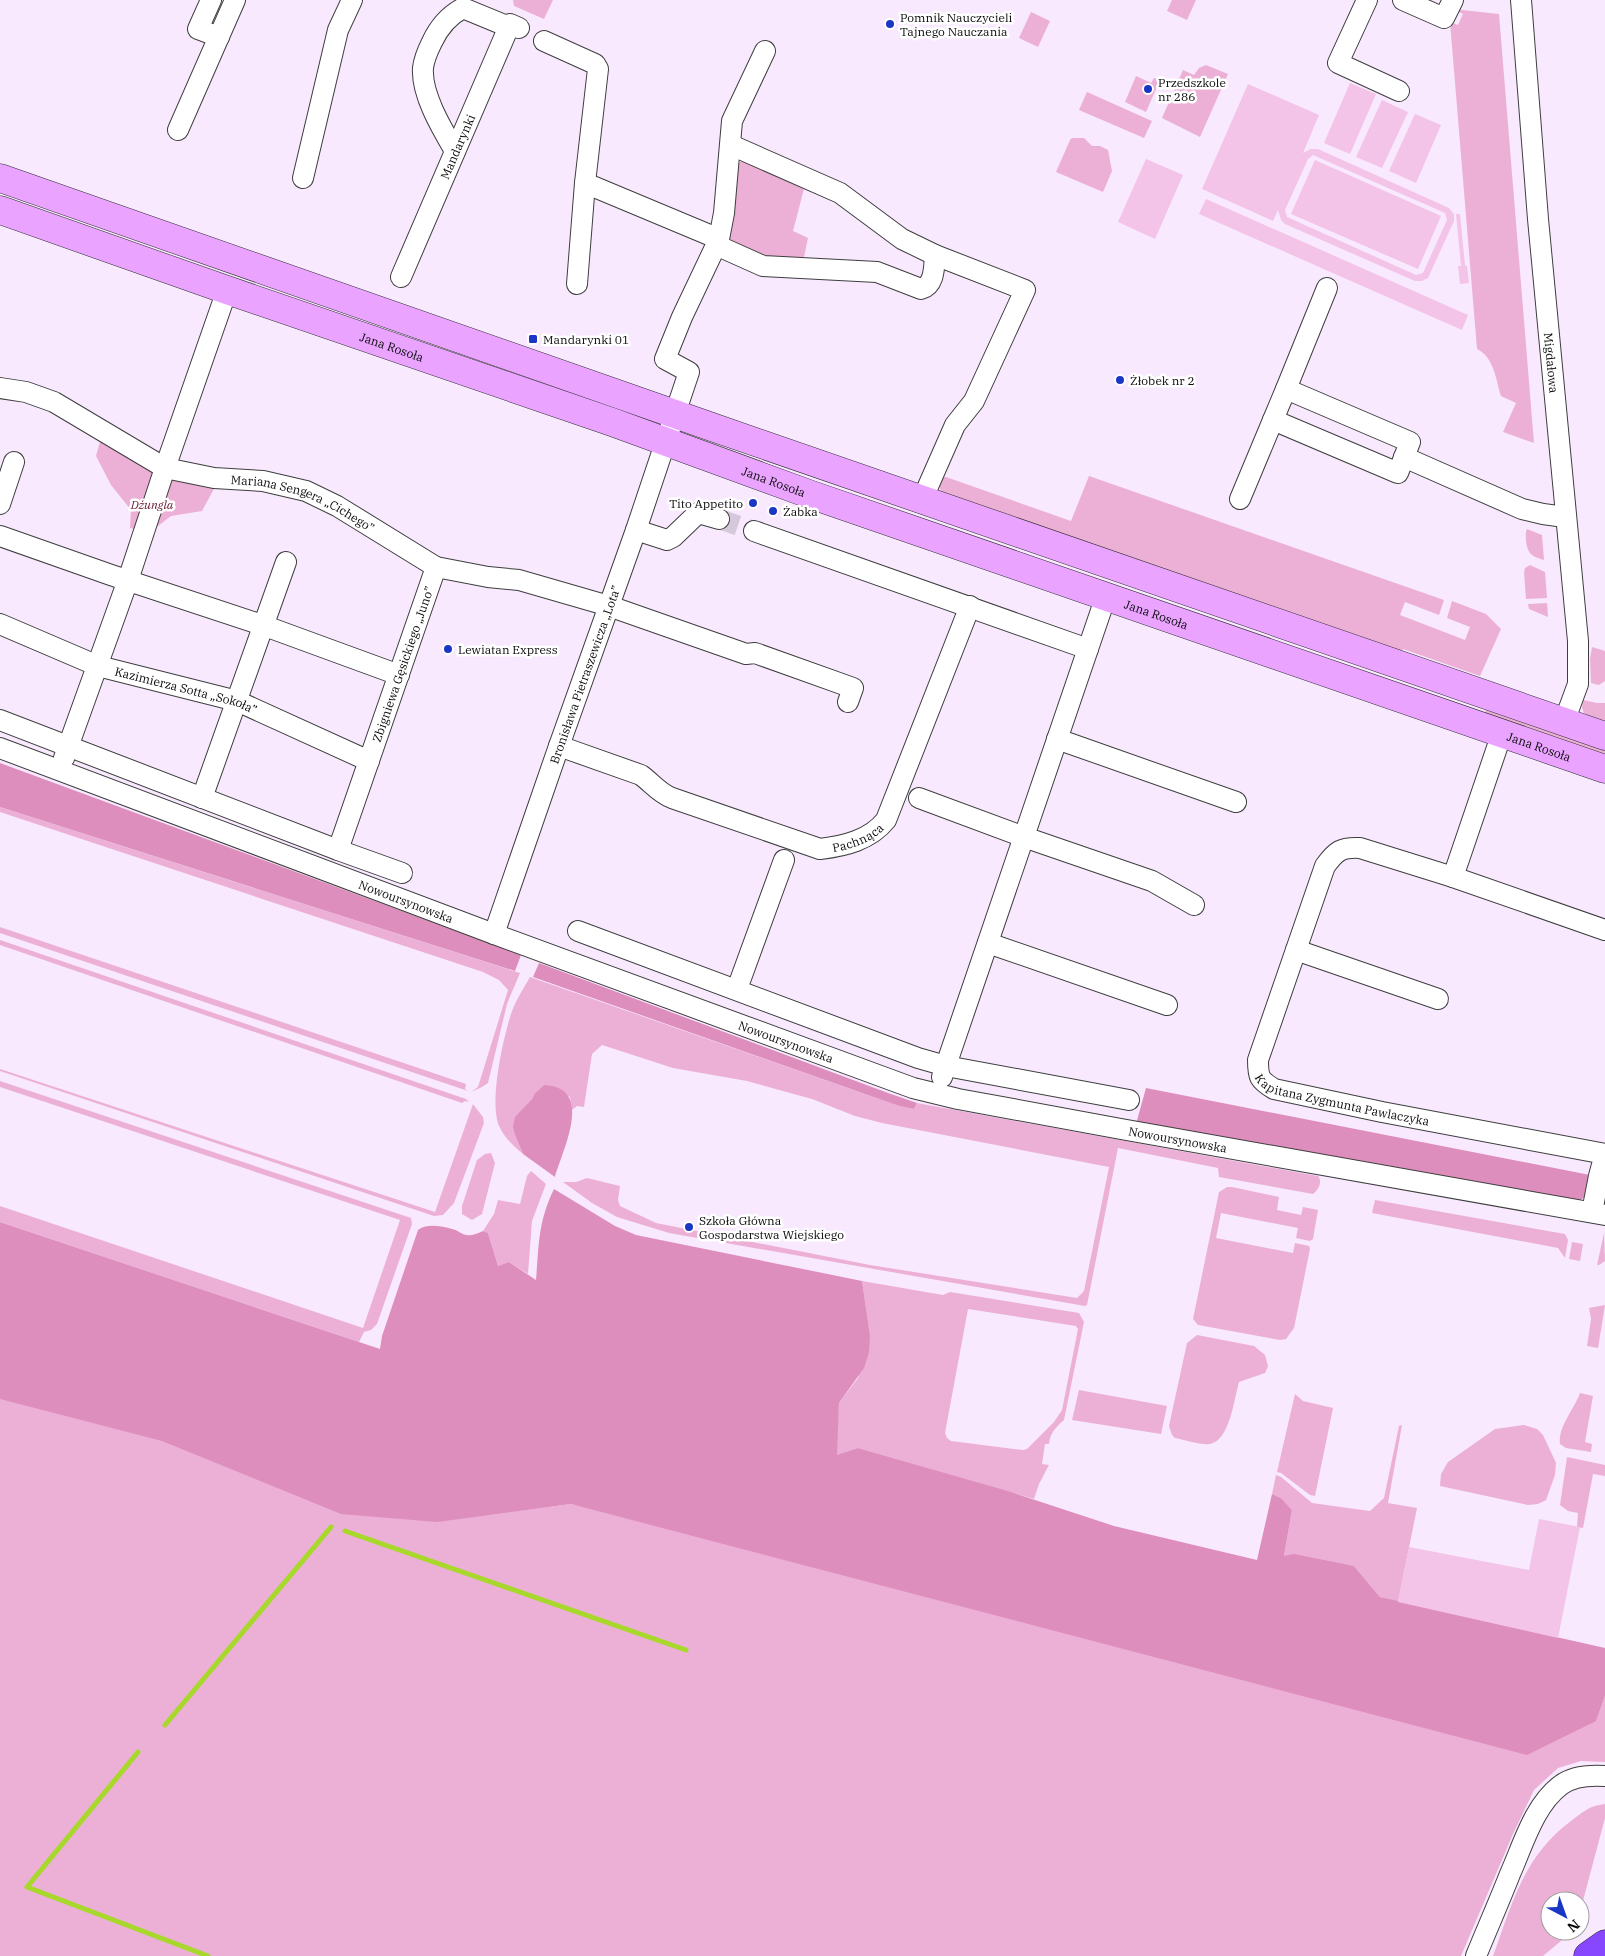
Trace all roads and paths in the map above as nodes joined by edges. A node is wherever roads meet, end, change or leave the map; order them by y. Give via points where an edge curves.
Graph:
1 (211, 0) edge
2 (235, 0) edge
3 (352, 0) edge
4 (1367, 0) edge
5 (1403, 0) edge
6 (1453, 0) edge
7 (1521, 0) edge
8 (462, 4) edge
9 (219, 37) junction
10 (544, 41) dead end
11 (765, 51) dead end
12 (1399, 90) dead end
13 (178, 130) dead end
14 (730, 145) junction
15 (456, 151) junction
16 (0, 178) edge
17 (303, 178) dead end
18 (585, 183) junction
19 (0, 210) edge
20 (717, 242) junction
21 (935, 255) junction
22 (400, 277) dead end
23 (577, 284) dead end
24 (1327, 288) dead end
25 (227, 290) junction
26 (0, 388) edge
27 (1286, 389) junction
28 (675, 414) junction
29 (1273, 420) junction
30 (665, 441) junction
31 (1404, 457) junction
32 (14, 462) dead end
33 (165, 468) junction
34 (1240, 498) dead end
35 (922, 500) junction
36 (0, 504) edge
37 (1565, 517) junction
38 (720, 518) tunnel mouth
39 (636, 530) junction
40 (754, 530) tunnel mouth
41 (0, 536) edge
42 (286, 562) dead end
43 (436, 567) junction
44 (128, 580) junction
45 (1106, 596) junction
46 (609, 606) junction
47 (970, 606) junction
48 (0, 624) edge
49 (265, 626) junction
50 (1088, 649) junction
51 (98, 666) junction
52 (399, 675) junction
53 (237, 700) junction
54 (848, 702) dead end
55 (0, 720) edge
56 (1564, 722) junction
57 (1502, 734) junction
58 (1605, 736) edge
59 (1057, 739) junction
60 (558, 746) junction
61 (69, 747) junction
62 (0, 748) edge
63 (369, 761) junction
64 (1605, 769) edge
65 (60, 770) junction
66 (202, 798) junction
67 (919, 798) dead end
68 (1236, 802) dead end
69 (1024, 837) junction
70 (338, 850) junction
71 (784, 860) dead end
72 (402, 874) dead end
73 (1453, 877) junction
74 (1194, 904) dead end
75 (1605, 930) edge
76 (578, 931) dead end
77 (494, 934) junction
78 (988, 943) junction
79 (1296, 950) junction
80 (737, 990) junction
81 (1438, 998) dead end
82 (1167, 1005) dead end
83 (946, 1066) junction
84 (937, 1094) junction
85 (1129, 1100) dead end
86 (1605, 1154) edge
87 (1599, 1214) edge
88 (1605, 1776) edge
89 (1605, 1944) edge
90 (1605, 1949) edge
91 (1476, 1956) edge
92 (1588, 1956) edge
93 (1602, 1956) edge

1 - 9 street via 198,28
2 - 9 street
3 - 17 street via 338,30
4 - 12 street via 1338,63
5 - 6 street via 1444,18
7 - 37 street, Migdałowa
8 - 15 street via 437,33 423,68 435,114
8 - 15 street, Mandarynki via 514,28
9 - 13 street
10 - 18 street via 595,64 598,69
11 - 14 street via 732,121
14 - 20 street via 724,213
14 - 21 street via 840,193 902,240
15 - 22 street, Mandarynki
16 - 28 street
18 - 20 street
18 - 23 street
19 - 25 street, Jana Rosoła
20 - 21 street via 763,266 878,272 921,289 931,282
20 - 28 street, Bronisława Pietraszewicza „Lota” via 665,359 689,372
21 - 35 street via 1025,290 974,402 955,425
24 - 27 street
25 - 30 street, Jana Rosoła
25 - 33 street
26 - 33 street, Mariana Sengera „Cichego” via 26,392 54,402
27 - 29 street
27 - 31 street via 1410,442
28 - 30 street, Bronisława Pietraszewicza „Lota”
28 - 35 street
29 - 31 street via 1398,473
29 - 34 street
30 - 39 street, Bronisława Pietraszewicza „Lota”
30 - 45 street, Jana Rosoła
31 - 37 street via 1522,509
32 - 36 street
33 - 43 street, Mariana Sengera „Cichego” via 214,478 263,481 306,491 338,506
33 - 44 street
35 - 56 street
37 - 56 street, Migdałowa via 1579,670 1576,694
38 - 39 street via 698,513 667,540
39 - 46 street, Bronisława Pietraszewicza „Lota”
40 - 47 street
41 - 44 street
42 - 49 street
43 - 46 street, Mariana Sengera „Cichego” via 519,580
43 - 52 street, Zbigniewa Gęsickiego „Juno”
44 - 49 street
44 - 51 street
45 - 50 street
45 - 57 street, Jana Rosoła
46 - 54 street, Mariana Sengera „Cichego” via 853,688
46 - 60 street, Bronisława Pietraszewicza „Lota”
47 - 50 street
47 - 60 street, Pachnąca via 886,820 870,835 841,847 820,849 672,798 662,794 641,775
48 - 51 street, Kazimierza Sotta „Sokoła”
49 - 52 street
49 - 53 street
50 - 59 street
51 - 53 street, Kazimierza Sotta „Sokoła”
51 - 61 street
52 - 63 street, Zbigniewa Gęsickiego „Juno”
53 - 63 street, Kazimierza Sotta „Sokoła”
53 - 66 street
55 - 61 street
56 - 58 street
57 - 64 street, Jana Rosoła
57 - 73 street
59 - 68 street
59 - 69 street
60 - 77 street, Bronisława Pietraszewicza „Lota”
61 - 65 street
61 - 66 street
62 - 65 street, Nowoursynowska
63 - 70 street, Zbigniewa Gęsickiego „Juno”
65 - 77 street, Nowoursynowska
66 - 70 street
67 - 69 street
69 - 74 street via 1152,881
69 - 78 street
70 - 72 street
71 - 80 street
73 - 75 street, Kapitana Zygmunta Pawlaczyka
73 - 79 street, Kapitana Zygmunta Pawlaczyka via 1360,848 1341,850 1325,866
76 - 80 street
77 - 84 street, Nowoursynowska via 913,1088
78 - 82 street
78 - 83 street
79 - 81 street
79 - 86 street, Kapitana Zygmunta Pawlaczyka via 1258,1060 1258,1073 1264,1083 1274,1089 1382,1112
80 - 83 street
83 - 84 street
83 - 85 street
84 - 87 street, Nowoursynowska
86 - 87 street via 1599,1176
88 - 91 street via 1572,1779 1548,1797 1529,1830
89 - 92 highway
90 - 93 highway

